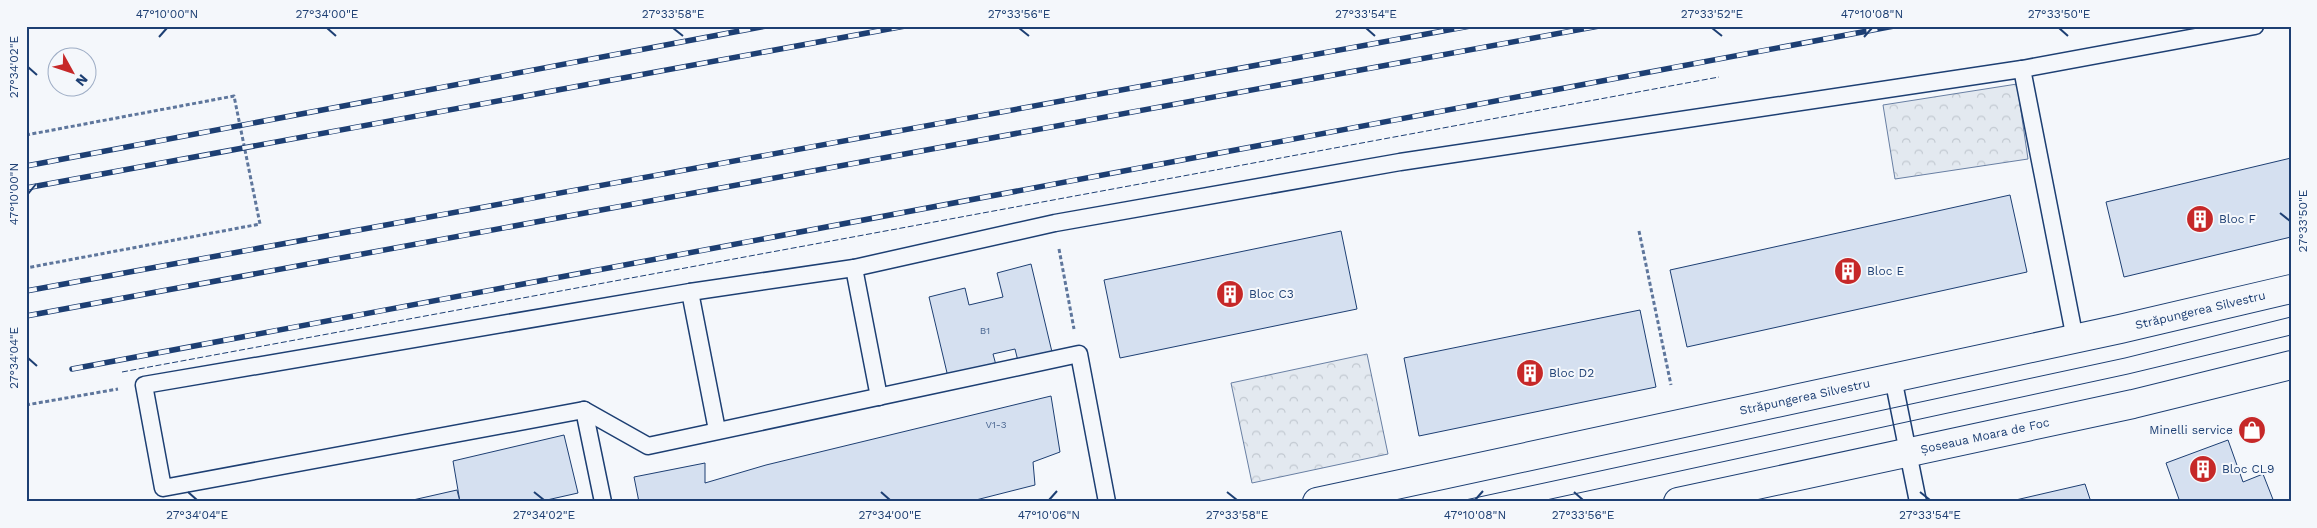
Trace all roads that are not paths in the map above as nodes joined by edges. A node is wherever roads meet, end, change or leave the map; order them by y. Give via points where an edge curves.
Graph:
1 (2255, 26) edge
2 (2022, 69) junction
3 (854, 268) junction
4 (2291, 289) edge
5 (690, 292) junction
6 (2075, 339) junction
7 (2291, 365) edge
8 (1893, 378) junction
9 (878, 397) junction
10 (584, 410) junction
11 (717, 430) junction
12 (1908, 452) junction
13 (603, 502) edge
14 (1107, 502) edge
15 (1316, 502) edge
16 (1678, 502) edge
17 (1918, 502) edge

1 - 2 lane
2 - 3 lane via 1400,162 1054,223
2 - 6 lane
3 - 5 lane
3 - 9 lane
4 - 6 main road, Străpungerea Silvestru
5 - 10 lane via 144,385 163,488
5 - 11 lane
6 - 8 main road, Străpungerea Silvestru
7 - 12 main road, Șoseaua Moara de Foc via 2133,404
8 - 12 lane
8 - 15 main road, Străpungerea Silvestru
9 - 11 lane
9 - 14 lane via 1079,354
10 - 11 lane via 648,446
10 - 13 lane
12 - 16 main road, Șoseaua Moara de Foc
12 - 17 lane

